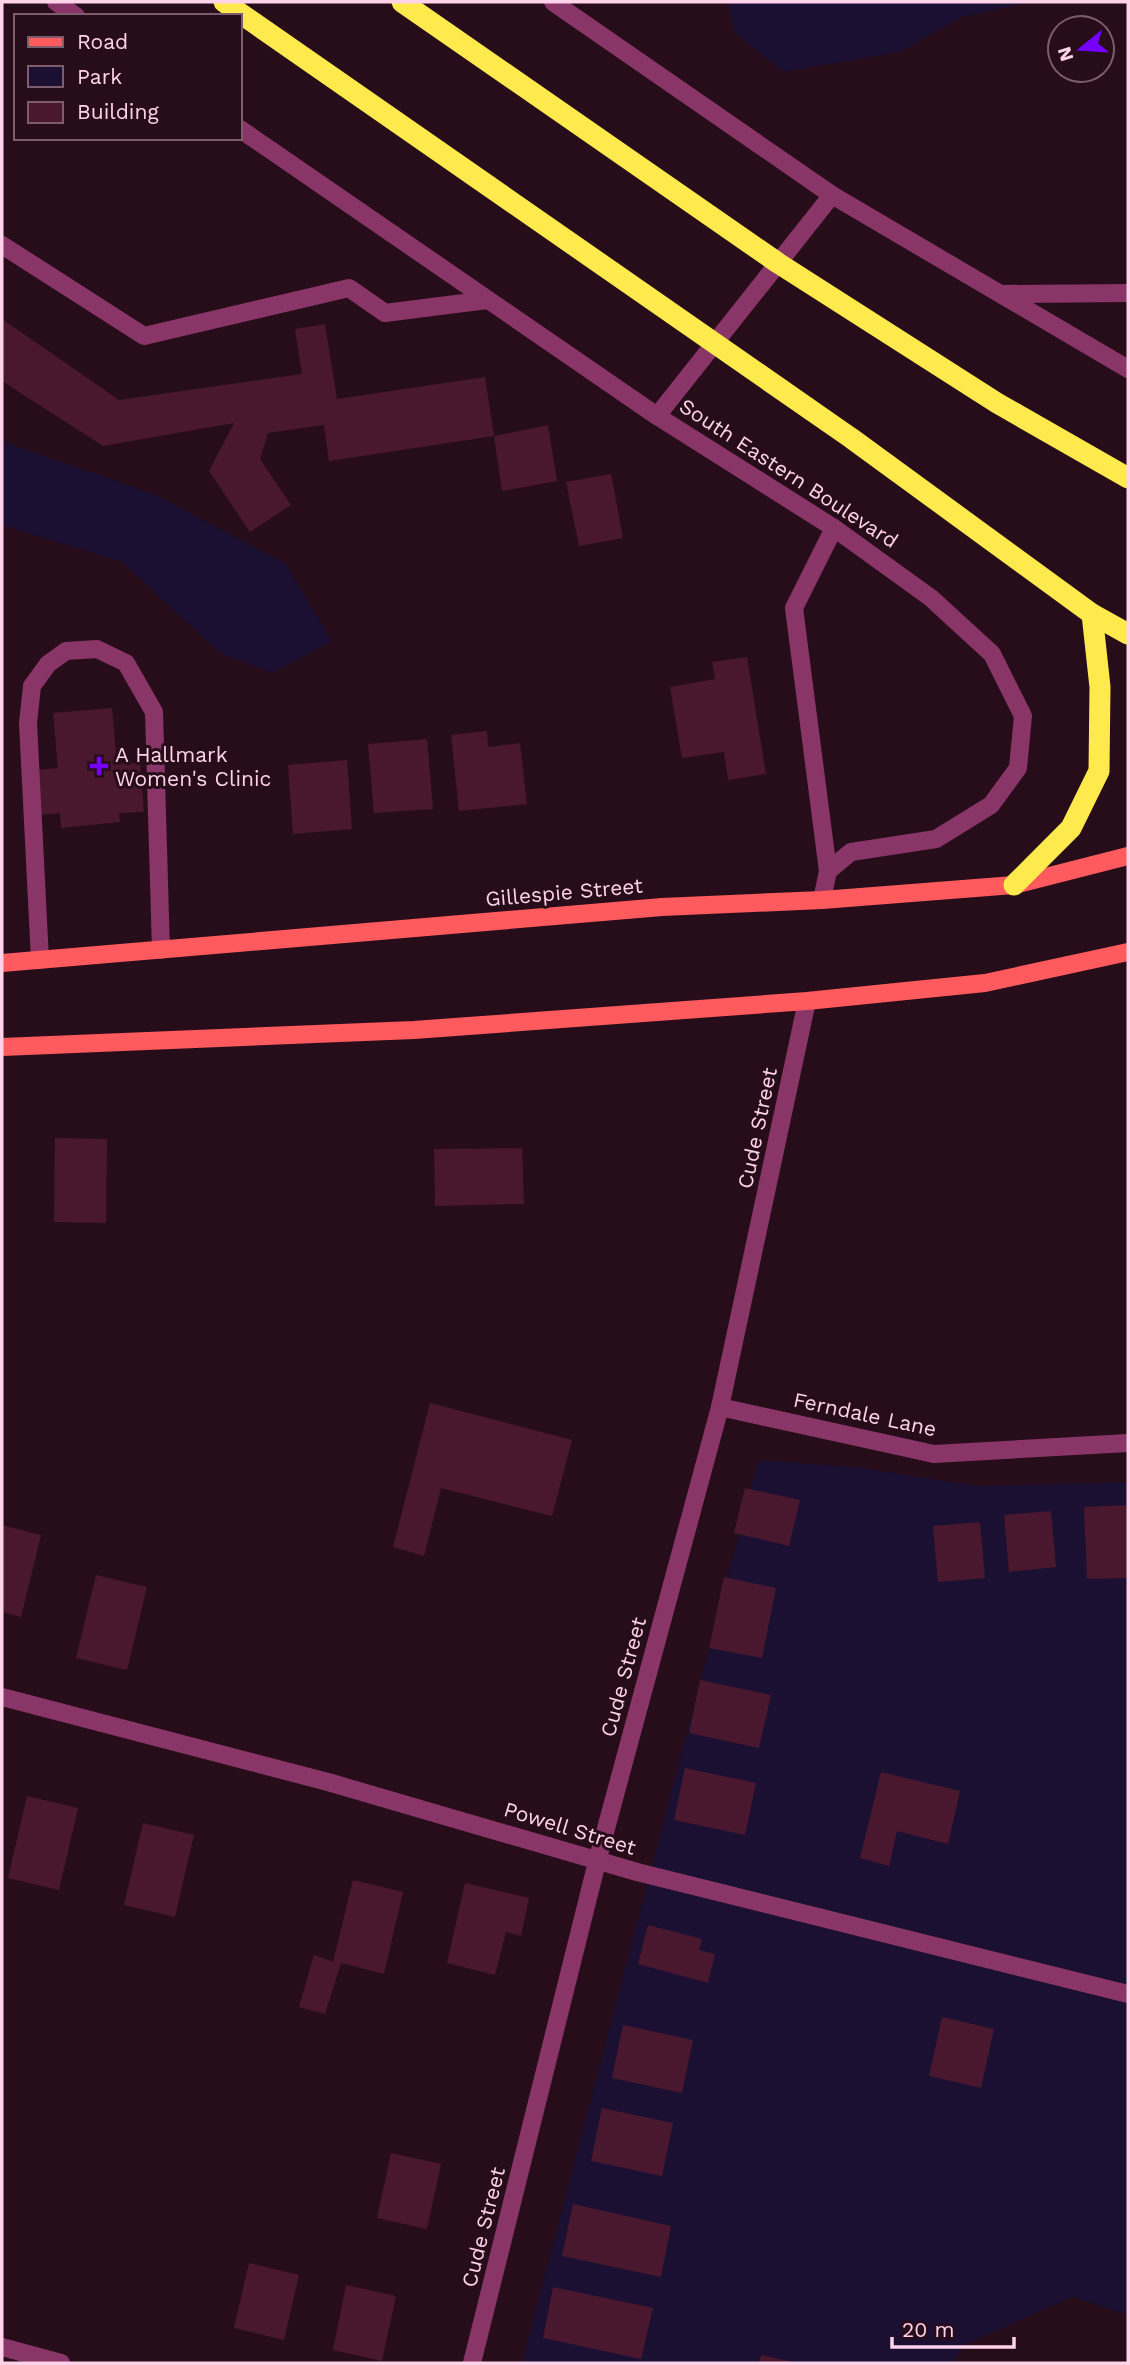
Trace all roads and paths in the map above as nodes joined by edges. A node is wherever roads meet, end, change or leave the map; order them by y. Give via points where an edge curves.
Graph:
1 (56, 2) edge
2 (224, 2) edge
3 (402, 2) edge
4 (553, 2) edge
5 (73, 14) edge
6 (241, 14) edge
7 (242, 15) edge
8 (242, 130) edge
9 (832, 195) junction
10 (2, 245) edge
11 (778, 263) junction
12 (1128, 293) edge
13 (1000, 294) junction
14 (487, 300) junction
15 (717, 345) junction
16 (1128, 369) edge
17 (657, 416) junction
18 (1128, 478) edge
19 (834, 528) junction
20 (1091, 614) junction
21 (1128, 634) edge
22 (1128, 856) edge
23 (828, 871) junction
24 (1014, 886) junction
25 (822, 900) junction
26 (161, 950) junction
27 (1128, 952) edge
28 (40, 960) junction
29 (2, 963) edge
30 (807, 1000) junction
31 (2, 1048) edge
32 (720, 1407) junction
33 (1128, 1443) edge
34 (2, 1698) edge
35 (598, 1858) junction
36 (1128, 1994) edge
37 (2, 2347) edge
38 (61, 2363) edge
39 (472, 2363) edge

1 - 5 street
2 - 6 highway
3 - 11 highway
4 - 9 street
7 - 15 highway
8 - 14 street, South Eastern Boulevard
9 - 11 street
9 - 13 street
10 - 14 street via 144,336 349,288 385,313
11 - 15 street
11 - 18 highway via 998,403
12 - 13 street
13 - 16 street
14 - 17 street, South Eastern Boulevard
15 - 17 street
15 - 20 highway
17 - 19 street, South Eastern Boulevard
19 - 23 street via 794,608
19 - 23 street, South Eastern Boulevard via 931,598 992,654 1023,716 1018,768 991,805 936,839 852,852
20 - 21 highway
20 - 24 highway via 1100,687 1099,771 1071,828
22 - 24 main road, Gillespie Street
23 - 25 street
24 - 25 main road, Gillespie Street
25 - 26 main road, Gillespie Street via 662,907
26 - 28 main road, Gillespie Street
26 - 28 street via 155,712 126,663 97,649 66,651 48,664 32,686 28,723
27 - 30 main road via 985,983
28 - 29 main road, Gillespie Street
30 - 31 main road via 414,1030
30 - 32 street, Cude Street
32 - 33 street, Ferndale Lane via 934,1454
32 - 35 street, Cude Street
34 - 35 street, Powell Street
35 - 36 street, Powell Street via 637,1872
35 - 39 street, Cude Street
37 - 38 street

